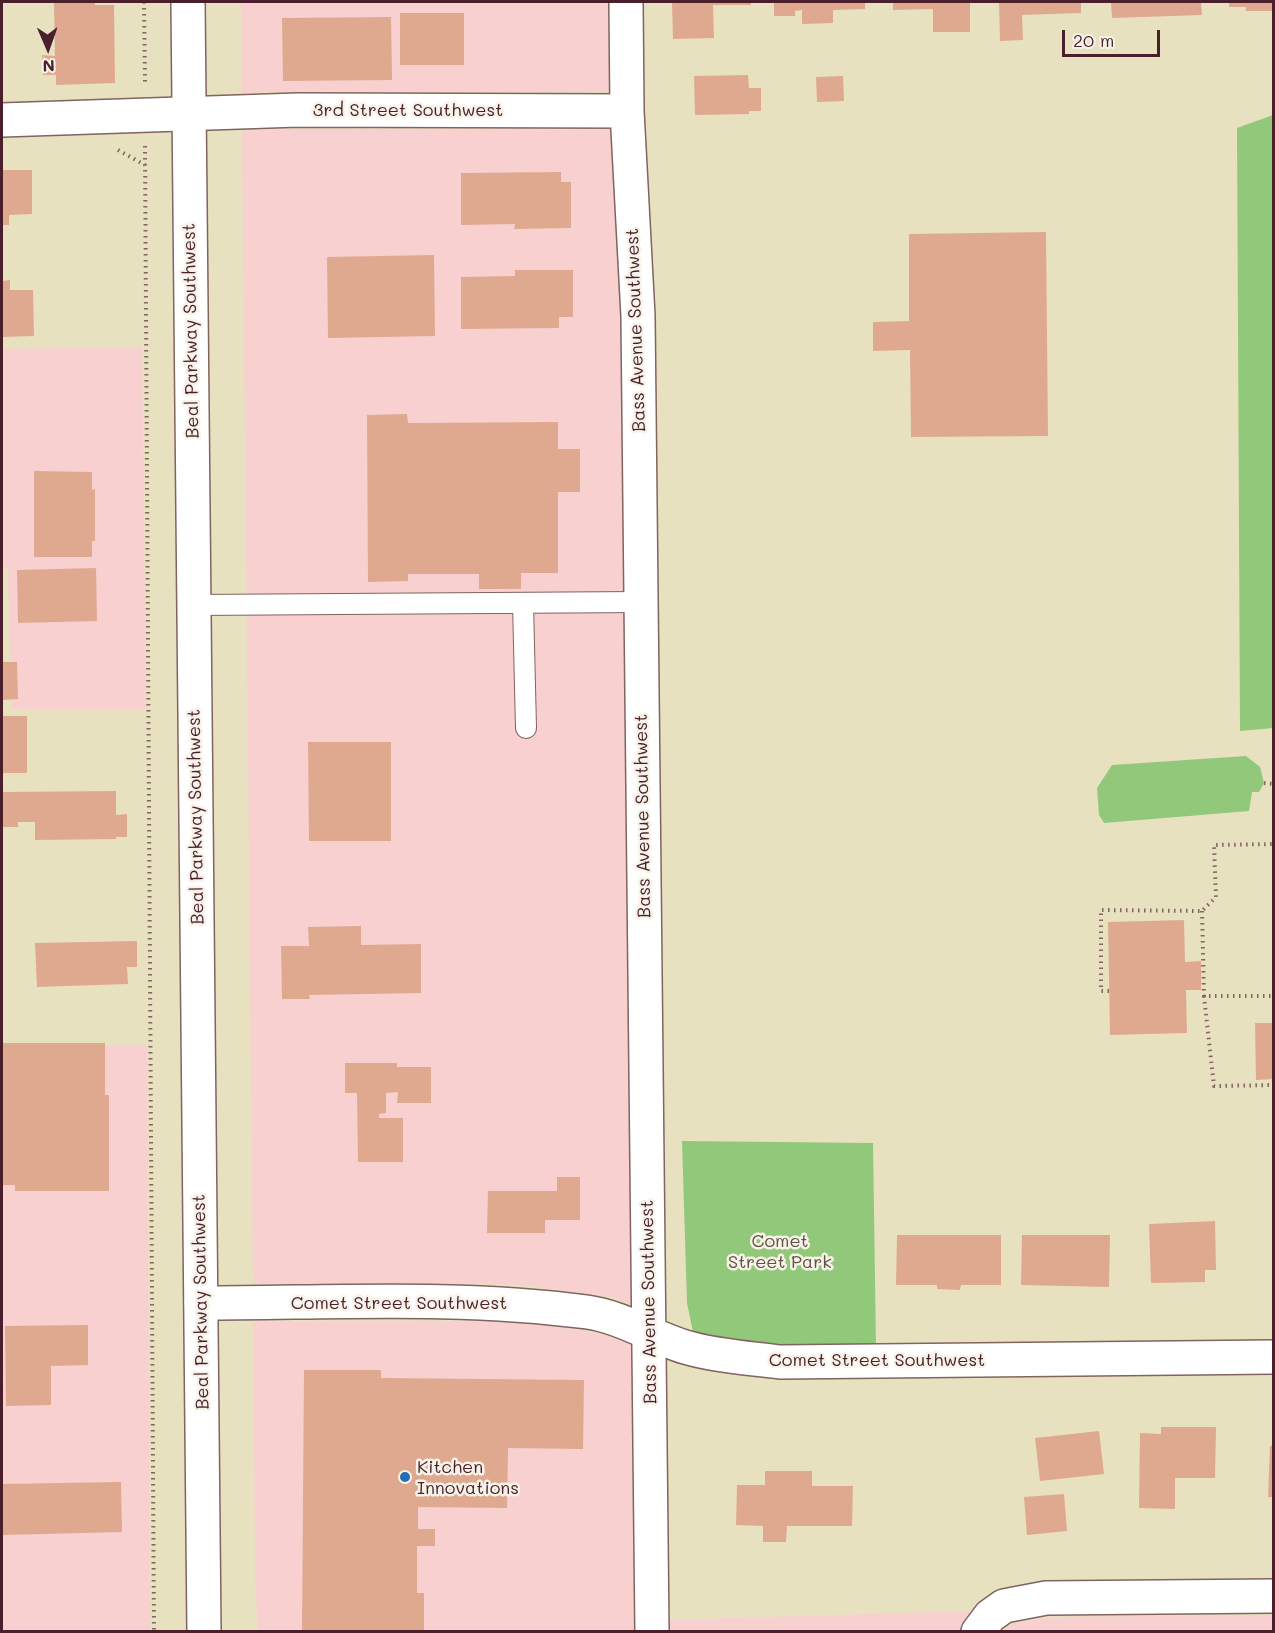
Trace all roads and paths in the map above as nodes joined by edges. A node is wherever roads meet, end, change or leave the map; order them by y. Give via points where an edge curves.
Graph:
1 (144, 2) edge
2 (188, 2) edge
3 (626, 2) edge
4 (627, 111) junction
5 (189, 114) junction
6 (145, 116) junction
7 (2, 120) edge
8 (641, 602) junction
9 (523, 603) junction
10 (194, 605) junction
11 (526, 728) dead end
12 (1264, 783) dead end
13 (1274, 784) edge
14 (1274, 844) edge
15 (1202, 911) junction
16 (1109, 991) dead end
17 (1204, 996) junction
18 (1274, 996) edge
19 (1274, 1085) edge
20 (201, 1303) junction
21 (649, 1332) junction
22 (1274, 1357) edge
23 (1274, 1596) edge
24 (154, 1632) edge
25 (204, 1632) edge
26 (651, 1632) edge
27 (978, 1632) edge

1 - 6 path
2 - 5 street, Beal Parkway Southwest
3 - 4 street, Bass Avenue Southwest
4 - 5 street, 3rd Street Southwest via 298,110
4 - 8 street, Bass Avenue Southwest via 638,316
5 - 6 street, 3rd Street Southwest
5 - 10 street, Beal Parkway Southwest
6 - 7 street, 3rd Street Southwest
6 - 24 path
8 - 9 lane
8 - 21 street, Bass Avenue Southwest
9 - 10 lane
9 - 11 lane
10 - 20 street, Beal Parkway Southwest
12 - 13 path
14 - 15 path via 1214,845 1216,897
15 - 16 path via 1101,910 1101,991
15 - 17 path
17 - 18 path
17 - 19 path via 1214,1086
20 - 21 street, Comet Street Southwest via 523,1304 612,1317
20 - 25 street, Beal Parkway Southwest
21 - 22 street, Comet Street Southwest via 685,1347 780,1362
21 - 26 street, Bass Avenue Southwest
23 - 27 street via 1046,1598 1004,1606

